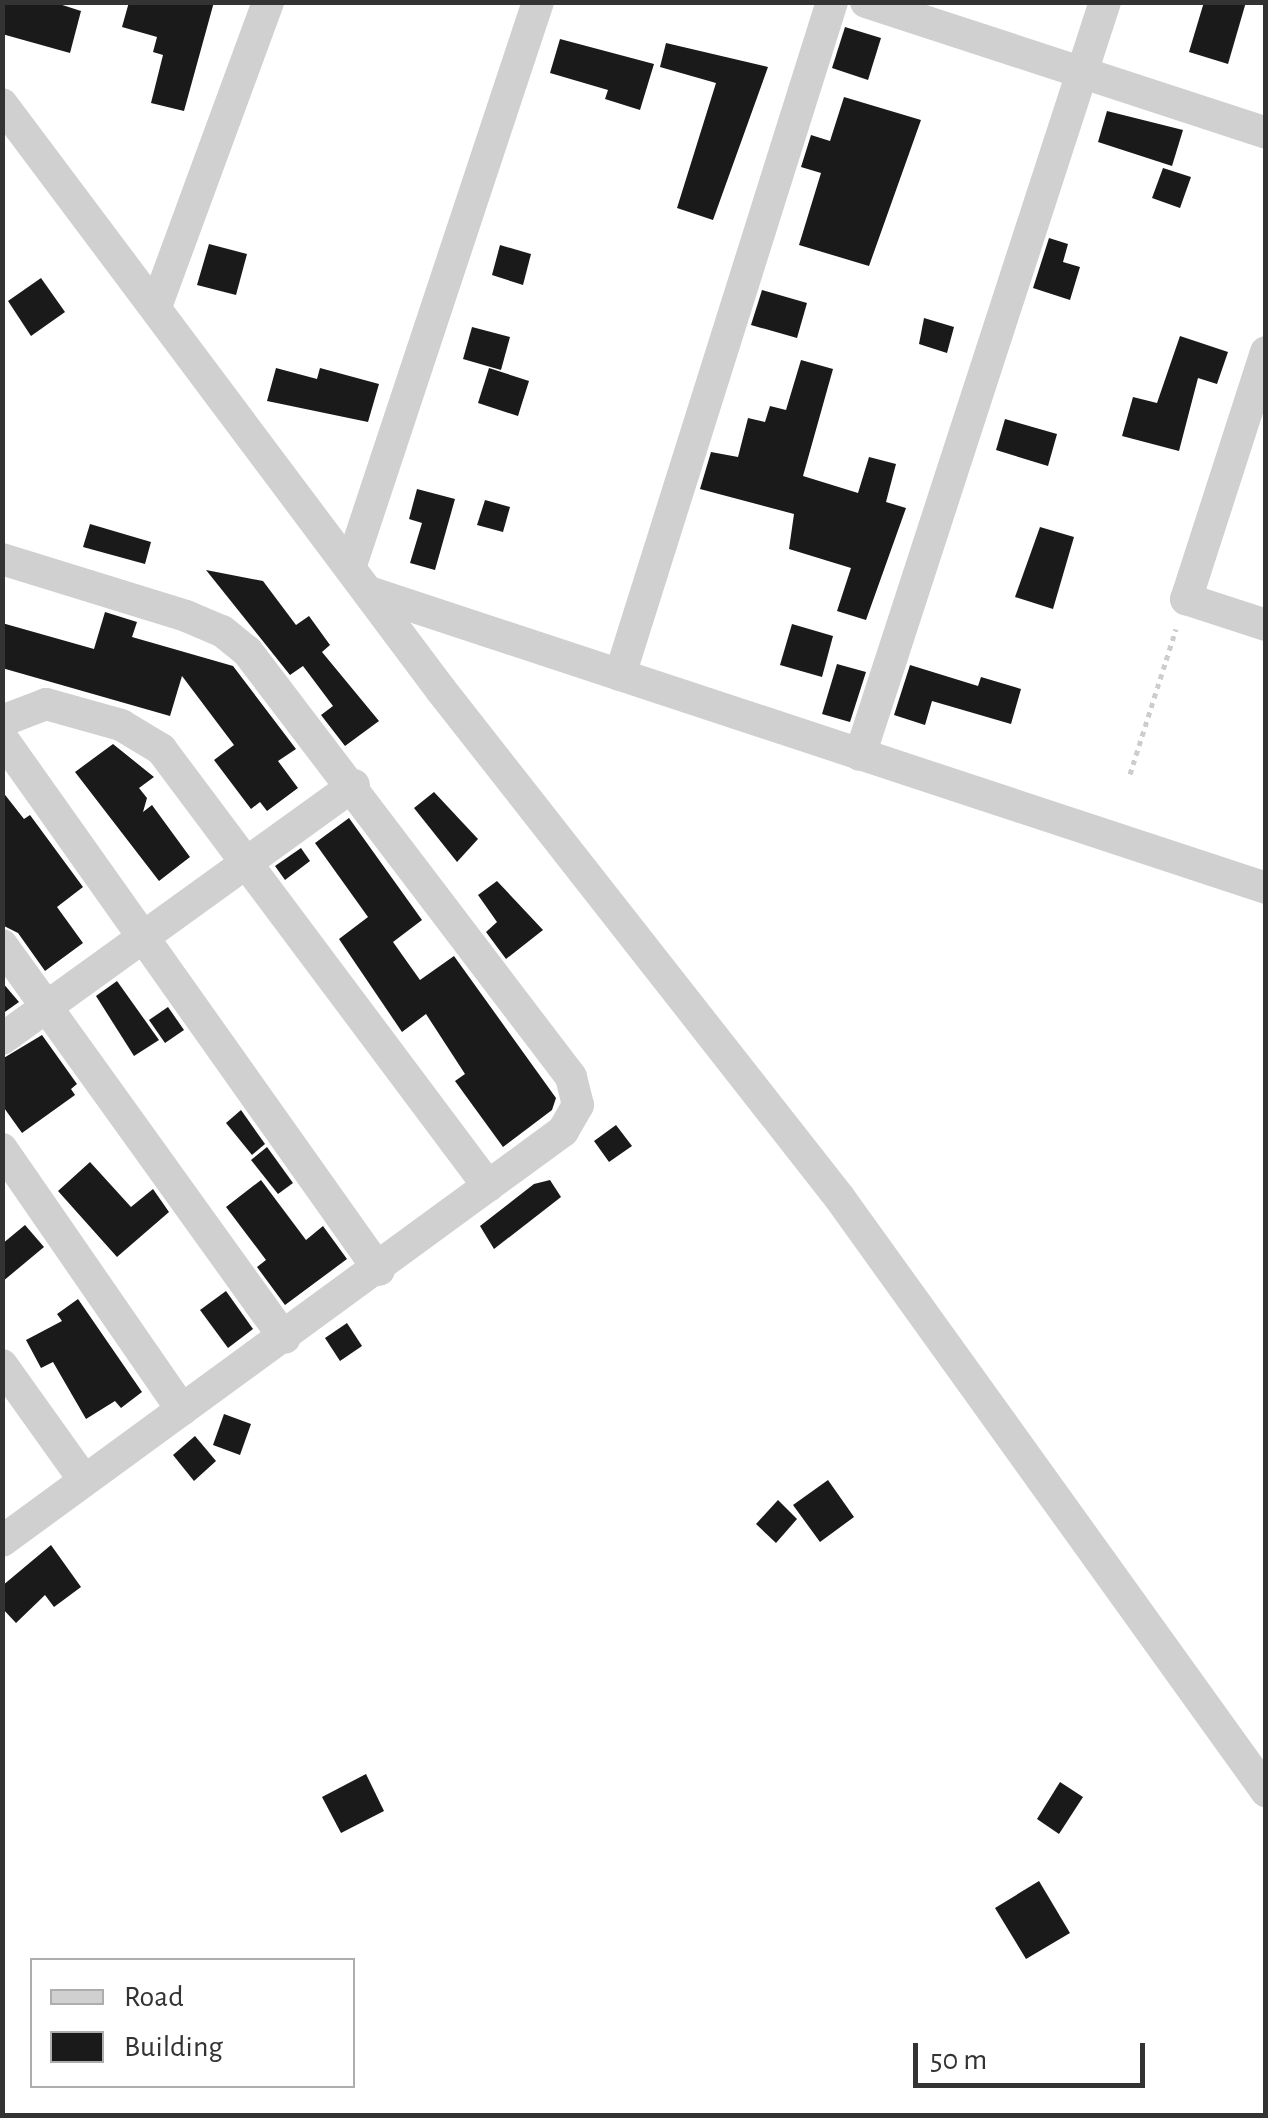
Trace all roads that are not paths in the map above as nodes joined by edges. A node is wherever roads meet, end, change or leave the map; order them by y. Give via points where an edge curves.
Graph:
1 (268, 2) edge
2 (538, 2) edge
3 (832, 2) edge
4 (866, 2) edge
5 (1105, 2) edge
6 (1080, 73) junction
7 (2, 104) edge
8 (1266, 134) edge
9 (157, 304) junction
10 (1265, 356) edge
11 (2, 560) edge
12 (351, 565) junction
13 (372, 593) junction
14 (1266, 625) edge
15 (620, 675) junction
16 (2, 722) edge
17 (2, 738) edge
18 (860, 754) junction
19 (354, 785) junction
20 (248, 863) junction
21 (1266, 888) edge
22 (147, 938) junction
23 (2, 945) edge
24 (47, 1006) junction
25 (2, 1039) edge
26 (2, 1148) edge
27 (488, 1186) junction
28 (379, 1270) junction
29 (284, 1338) junction
30 (2, 1365) edge
31 (182, 1410) junction
32 (84, 1480) junction
33 (2, 1541) edge
34 (1266, 1791) edge

1 - 9 street
2 - 12 street
3 - 15 street
4 - 6 street
5 - 6 street
6 - 8 street
6 - 18 street
7 - 9 street
9 - 12 street
10 - 14 street via 1186,598
11 - 19 street via 222,630 247,651
12 - 13 street
13 - 15 street
13 - 34 street via 840,1197
15 - 18 street
16 - 20 street via 46,704 140,733
17 - 22 street
18 - 21 street
19 - 20 street
19 - 27 street via 578,1092 574,1118 562,1131
20 - 22 street
20 - 27 street
22 - 24 street
22 - 28 street
23 - 24 street
24 - 25 street
24 - 29 street
26 - 31 street
27 - 28 street
28 - 29 street
29 - 31 street
30 - 32 street
31 - 32 street
32 - 33 street

